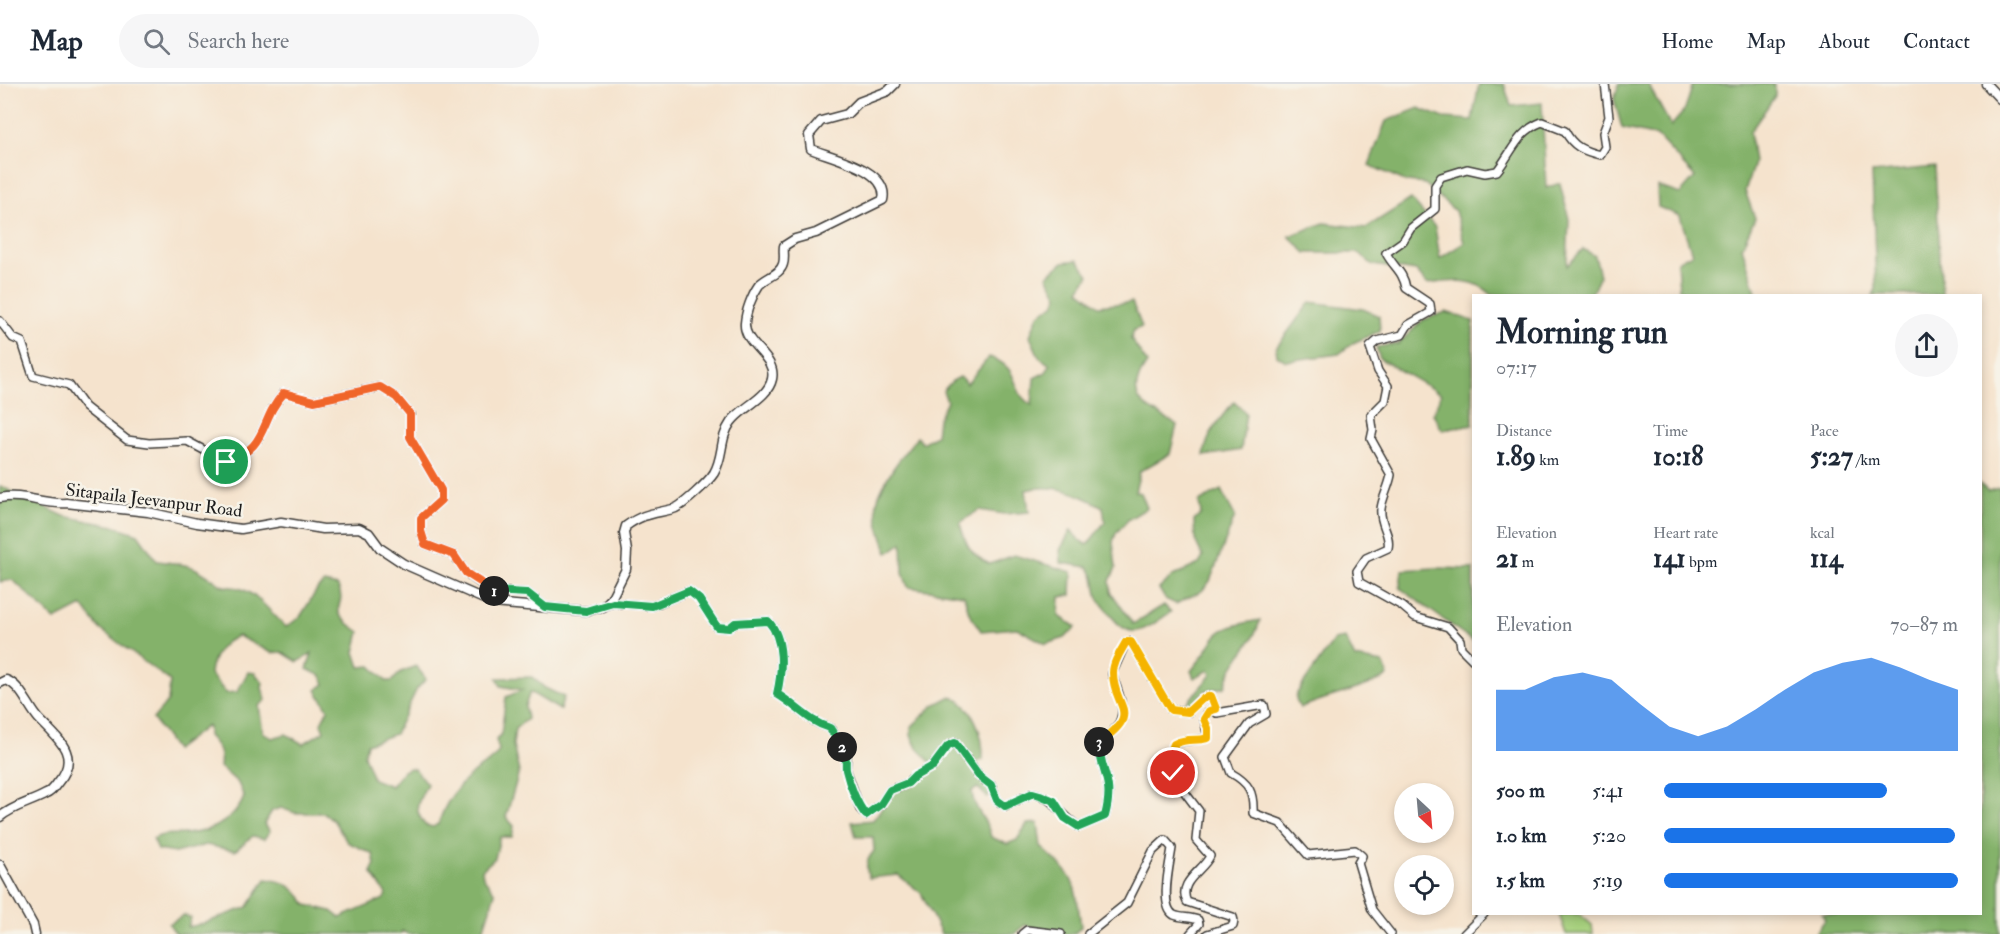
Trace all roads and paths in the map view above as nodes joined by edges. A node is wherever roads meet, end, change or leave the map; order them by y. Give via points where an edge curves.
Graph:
1 (896, 84) edge
2 (1605, 84) edge
3 (1986, 84) edge
4 (2000, 99) edge
5 (0, 321) edge
6 (0, 498) edge
7 (545, 607) junction
8 (603, 607) junction
9 (1472, 659) edge
10 (0, 683) edge
11 (1216, 709) junction
12 (0, 817) edge
13 (0, 865) edge
14 (1483, 915) edge
15 (35, 934) edge
16 (1022, 934) edge
17 (1061, 934) edge
18 (1088, 934) edge
19 (1190, 934) edge
20 (1208, 934) edge
21 (1391, 934) edge
22 (1464, 934) edge

1 - 8 street via 859,102 847,114 827,118 814,126 809,135 811,149 873,174 885,193 883,200 784,246 783,264 760,284 745,321 746,332 771,367 772,378 766,391 732,420 721,442 719,464 710,479 675,509 649,513 626,526 626,569
2 - 9 street via 1609,117 1603,134 1605,147 1600,155 1583,151 1570,142 1565,131 1542,122 1529,126 1497,171 1467,169 1441,177 1435,186 1435,209 1386,253 1404,274 1406,288 1430,304 1431,312 1408,325 1402,335 1377,341 1370,347 1371,357 1388,386 1385,401 1371,415 1371,439 1391,476 1381,508 1390,540 1388,548 1366,558 1357,571 1359,582 1415,617 1448,627
3 - 4 street
5 - 7 street via 13,338 22,342 33,376 69,385 85,407 127,440 188,441 226,462 244,456 261,436 272,405 284,393 314,401 380,387 396,397 410,414 410,437 441,490 441,500 421,518 425,544 454,555 466,573 491,591 527,593
6 - 7 street, Sitapaila Jeevanpur Road via 13,495 54,504 148,512 242,529 281,522 323,530 359,528 404,564 445,584 494,603
7 - 8 street, Sitapaila Jeevanpur Road via 586,611
8 - 11 street via 613,603 652,606 689,591 717,627 768,621 780,645 782,673 777,694 813,723 830,728 847,754 846,769 860,809 866,815 881,804 890,790 933,766 955,743 1005,806 1033,793 1054,801 1065,818 1079,827 1105,816 1111,795 1099,742 1120,726 1124,709 1113,674 1126,642 1131,642 1171,710 1188,712 1211,696
10 - 12 street via 6,680 18,687 67,752 69,761 65,774 49,793 12,807
11 - 20 street via 1204,719 1208,738 1190,738 1174,744 1169,756 1178,782 1199,811 1196,840 1210,856 1188,882 1185,897 1187,902 1233,917 1234,921 1233,926
11 - 21 street via 1217,713 1264,705 1266,714 1249,724 1225,757 1231,773 1244,780 1254,796 1253,813 1280,824 1308,855 1355,850 1362,856 1358,863 1372,910
13 - 15 street
14 - 22 street
16 - 17 street via 1027,930
18 - 19 street via 1127,903 1153,851 1165,840 1172,849 1166,891 1168,909 1175,915 1198,920

